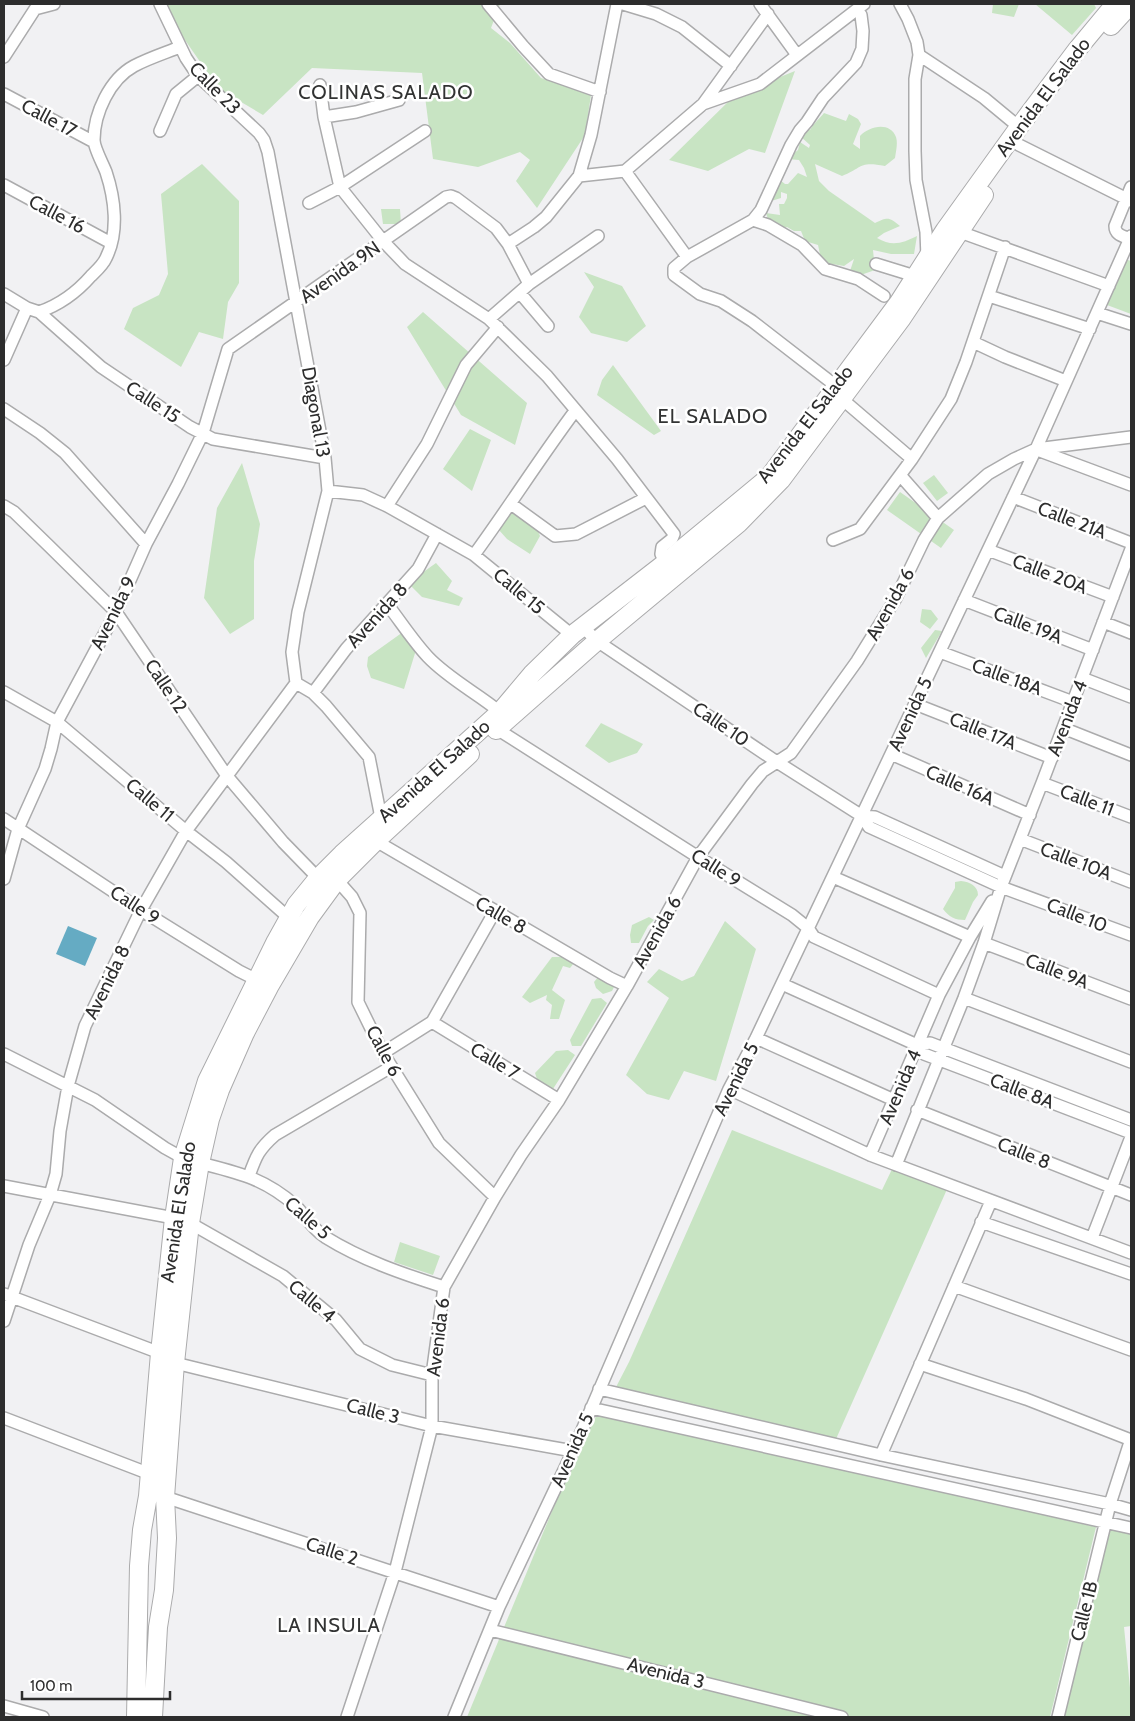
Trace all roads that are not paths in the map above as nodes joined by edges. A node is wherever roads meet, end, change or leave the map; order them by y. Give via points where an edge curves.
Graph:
1 (54, 4) edge
2 (160, 4) edge
3 (488, 4) edge
4 (617, 4) edge
5 (623, 4) edge
6 (760, 4) edge
7 (900, 4) edge
8 (1115, 4) edge
9 (1131, 4) edge
10 (31, 6) edge
11 (861, 7) edge
12 (768, 14) junction
13 (180, 47) junction
14 (797, 55) junction
15 (919, 55) junction
16 (4, 57) edge
17 (731, 66) junction
18 (198, 76) junction
19 (320, 85) dead end
20 (600, 92) junction
21 (4, 94) edge
22 (399, 100) dead end
23 (703, 104) junction
24 (324, 117) junction
25 (1020, 127) junction
26 (160, 130) dead end
27 (425, 131) dead end
28 (264, 140) joint
29 (94, 142) junction
30 (1019, 145) junction
31 (625, 171) junction
32 (579, 176) junction
33 (4, 185) edge
34 (340, 187) junction
35 (1131, 187) edge
36 (1128, 199) edge
37 (309, 203) dead end
38 (753, 220) junction
39 (960, 232) junction
40 (598, 236) dead end
41 (1130, 238) edge
42 (383, 241) junction
43 (111, 243) junction
44 (508, 244) junction
45 (1005, 247) junction
46 (687, 257) junction
47 (927, 257) junction
48 (876, 264) dead end
49 (915, 276) junction
50 (529, 284) junction
51 (1109, 286) junction
52 (520, 293) junction
53 (4, 294) edge
54 (884, 296) dead end
55 (988, 296) junction
56 (296, 302) junction
57 (27, 308) junction
58 (39, 312) junction
59 (1097, 313) junction
60 (494, 323) junction
61 (1131, 324) edge
62 (548, 326) dead end
63 (1090, 329) junction
64 (973, 342) junction
65 (228, 348) joint
66 (5, 352) edge
67 (1066, 381) junction
68 (839, 393) junction
69 (4, 409) edge
70 (575, 411) junction
71 (203, 433) junction
72 (1131, 437) edge
73 (1036, 449) junction
74 (325, 458) junction
75 (912, 459) junction
76 (900, 475) junction
77 (1131, 484) edge
78 (328, 491) junction
79 (1013, 497) junction
80 (646, 498) junction
81 (511, 504) junction
82 (4, 506) edge
83 (387, 506) junction
84 (938, 518) junction
85 (437, 534) junction
86 (833, 540) dead end
87 (1131, 543) edge
88 (146, 544) junction
89 (1131, 549) edge
90 (988, 550) junction
91 (474, 555) junction
92 (665, 563) junction
93 (1127, 575) edge
94 (1113, 597) junction
95 (964, 600) junction
96 (387, 604) junction
97 (116, 612) junction
98 (1103, 622) junction
99 (577, 631) junction
100 (1131, 634) edge
101 (597, 641) junction
102 (1093, 650) junction
103 (940, 652) junction
104 (1082, 678) junction
105 (296, 683) junction
106 (4, 692) edge
107 (313, 693) junction
108 (1131, 697) edge
109 (1073, 702) junction
110 (915, 704) junction
111 (500, 712) junction
112 (57, 722) junction
113 (1063, 728) junction
114 (497, 729) junction
115 (891, 754) junction
116 (1131, 755) edge
117 (1052, 758) junction
118 (777, 762) junction
119 (228, 776) junction
120 (1042, 782) junction
121 (1030, 815) junction
122 (862, 816) junction
123 (1131, 817) edge
124 (381, 818) junction
125 (4, 819) edge
126 (18, 829) junction
127 (186, 831) junction
128 (1020, 839) junction
129 (376, 841) junction
130 (698, 858) junction
131 (833, 877) junction
132 (318, 878) junction
133 (4, 879) edge
134 (337, 880) junction
135 (1003, 881) junction
136 (1131, 882) edge
137 (141, 910) junction
138 (495, 912) junction
139 (289, 918) junction
140 (808, 928) junction
141 (1131, 936) edge
142 (970, 937) junction
143 (984, 943) junction
144 (263, 984) junction
145 (782, 984) junction
146 (628, 986) junction
147 (939, 995) junction
148 (964, 998) junction
149 (1131, 999) edge
150 (432, 1022) junction
151 (756, 1038) junction
152 (917, 1045) junction
153 (944, 1049) junction
154 (383, 1053) junction
155 (4, 1054) edge
156 (939, 1060) junction
157 (1131, 1062) edge
158 (391, 1067) junction
159 (68, 1086) junction
160 (729, 1089) junction
161 (559, 1100) junction
162 (894, 1100) junction
163 (917, 1110) junction
164 (1131, 1120) edge
165 (1131, 1133) edge
166 (1131, 1137) edge
167 (870, 1156) junction
168 (192, 1160) junction
169 (896, 1165) junction
170 (249, 1176) junction
171 (4, 1186) edge
172 (1112, 1188) junction
173 (1131, 1195) edge
174 (50, 1196) junction
175 (495, 1197) junction
176 (991, 1201) junction
177 (182, 1221) junction
178 (981, 1222) junction
179 (1092, 1238) junction
180 (1131, 1253) edge
181 (1131, 1274) edge
182 (954, 1286) junction
183 (444, 1287) junction
184 (8, 1296) edge
185 (4, 1321) edge
186 (1131, 1350) edge
187 (160, 1353) junction
188 (175, 1363) junction
189 (920, 1364) junction
190 (432, 1374) junction
191 (600, 1389) junction
192 (591, 1408) junction
193 (4, 1418) edge
194 (432, 1426) junction
195 (1131, 1440) edge
196 (573, 1451) junction
197 (881, 1456) junction
198 (150, 1474) junction
199 (165, 1497) junction
200 (1110, 1504) junction
201 (1131, 1510) edge
202 (1106, 1521) junction
203 (1131, 1528) edge
204 (395, 1572) junction
205 (499, 1607) junction
206 (490, 1630) junction
207 (4, 1706) edge
208 (43, 1717) edge
209 (136, 1717) edge
210 (152, 1717) edge
211 (347, 1717) edge
212 (454, 1717) edge
213 (842, 1717) edge
214 (1058, 1717) edge

1 - 10 street
2 - 13 street, Calle 23
3 - 20 street via 549,74
4 - 20 street
5 - 17 street via 656,14 682,27
6 - 12 street
7 - 15 street via 917,42
8 - 25 main road, Avenida El Salado
9 - 30 main road, Avenida El Salado via 1089,50
10 - 16 street
11 - 14 street
11 - 38 street via 862,49 856,63 823,98 790,145 761,210
12 - 14 street
12 - 17 street
13 - 18 street, Calle 23
13 - 29 street via 133,66 113,85 102,103
14 - 23 street via 760,84
15 - 25 street via 984,98
15 - 47 street via 914,98 915,161
17 - 23 street
18 - 26 street via 176,94
18 - 28 street, Calle 23
19 - 24 street
20 - 32 street
21 - 29 street, Calle 17
22 - 24 street
23 - 31 street
24 - 34 street
25 - 47 main road, Avenida El Salado
27 - 34 street
28 - 56 street, Diagonal 13
29 - 43 street via 110,184 114,205
30 - 36 street
30 - 39 main road, Avenida El Salado
31 - 32 street
31 - 46 street
32 - 44 street via 546,217
33 - 43 street, Calle 16
34 - 37 street
34 - 42 street
35 - 36 street
36 - 41 street via 1115,230
38 - 46 street
38 - 54 street via 802,245 825,269 858,279
39 - 45 street
39 - 68 main road, Avenida El Salado via 902,318
40 - 50 street
41 - 51 street
42 - 44 street, Avenida 9N via 451,196 496,228
42 - 56 street, Avenida 9N
42 - 60 street via 405,264
43 - 58 street via 106,260 89,278 55,306
44 - 50 street
45 - 51 street
45 - 55 street
46 - 68 street via 674,268 674,275 700,294 721,301 752,322
47 - 49 main road, Avenida El Salado
48 - 49 street
49 - 68 main road, Avenida El Salado
50 - 52 street
51 - 59 street
52 - 60 street
52 - 62 street
53 - 57 street, Calle 15
55 - 63 street
55 - 64 street
56 - 65 street, Avenida 9N
56 - 74 street, Diagonal 13
57 - 58 street, Calle 15
57 - 66 street
58 - 71 street, Calle 15 via 101,367
59 - 61 street
59 - 63 street
60 - 70 street via 547,376
60 - 83 street via 466,364 427,444
63 - 67 street
64 - 67 street
64 - 75 street via 951,398
65 - 71 street, Avenida 9
67 - 73 street
68 - 75 street
68 - 92 main road, Avenida El Salado via 768,477
68 - 101 main road, Avenida El Salado via 781,480 745,516
69 - 88 street via 65,453
70 - 80 street
70 - 81 street
71 - 74 street, Calle 15 via 214,439
71 - 88 street, Avenida 9
72 - 73 street, Avenida 6
73 - 77 street
73 - 79 street, Avenida 5
73 - 84 street, Avenida 6 via 988,474
74 - 78 street, Diagonal 13
75 - 76 street
76 - 84 street
76 - 86 street via 860,529
78 - 83 street, Calle 15 via 362,496
78 - 105 street, Diagonal 13 via 298,612 292,652
79 - 87 street, Calle 21A
79 - 90 street, Avenida 5
80 - 81 street via 576,534 564,536 555,536
80 - 92 street via 674,534 662,546
81 - 91 street
82 - 97 street, Calle 12 via 50,546
83 - 85 street, Calle 15
84 - 118 street, Avenida 6 via 896,598 857,661 791,753
85 - 91 street, Calle 15
85 - 96 street, Avenida 8 via 418,569
88 - 97 street, Avenida 9
89 - 93 street, Avenida 4
90 - 94 street, Calle 20A
90 - 95 street, Avenida 5
91 - 99 street, Calle 15
92 - 99 main road, Avenida El Salado
93 - 94 street, Avenida 4
94 - 98 street, Avenida 4
95 - 102 street, Calle 19A
95 - 103 street, Avenida 5
96 - 107 street, Avenida 8 via 346,649
96 - 111 street via 429,658
97 - 112 street, Avenida 9
97 - 119 street, Calle 12
98 - 100 street
98 - 102 street, Avenida 4
99 - 101 street, Calle 10
99 - 111 main road, Avenida El Salado via 532,674
101 - 114 main road, Avenida El Salado
101 - 118 street, Calle 10
102 - 104 street, Avenida 4
103 - 109 street, Calle 18A
103 - 110 street, Avenida 5
104 - 108 street
104 - 109 street, Avenida 4
105 - 107 street
105 - 119 street, Avenida 8
106 - 112 street, Calle 11
107 - 124 street via 369,757
109 - 113 street, Avenida 4
110 - 115 street, Avenida 5
110 - 117 street, Calle 17A
111 - 124 main road, Avenida El Salado
112 - 126 street, Avenida 9 via 45,769
112 - 127 street, Calle 11
113 - 116 street
113 - 117 street, Avenida 4
114 - 129 main road, Avenida El Salado
114 - 130 street, Calle 9
115 - 121 street, Calle 16A
115 - 122 street, Avenida 5
117 - 120 street, Avenida 4
118 - 122 street, Calle 10
118 - 130 street, Avenida 6 via 752,784
119 - 127 street, Avenida 8
119 - 132 street, Calle 12
120 - 121 street, Avenida 4
120 - 123 street, Calle 11
121 - 128 street, Avenida 4
122 - 131 street, Avenida 5
122 - 135 street, Calle 10 via 869,827
124 - 132 main road, Avenida El Salado
125 - 126 street, Calle 9
126 - 133 street, Avenida 9
126 - 137 street, Calle 9
127 - 137 street, Avenida 8
127 - 139 street, Calle 11
128 - 135 street, Avenida 4
128 - 136 street, Calle 10A
129 - 134 main road, Avenida El Salado
129 - 138 street, Calle 8
130 - 140 street, Calle 9
130 - 146 street, Avenida 6
131 - 140 street, Avenida 5
131 - 142 street
132 - 139 main road, Avenida El Salado
134 - 144 main road, Avenida El Salado
134 - 154 street, Calle 6 via 352,897 360,913 358,1002
135 - 141 street, Calle 10
135 - 142 street, Avenida 4
135 - 143 street, Avenida 4
137 - 144 street, Calle 9
137 - 159 street, Avenida 8 via 85,1026
138 - 146 street, Calle 8
138 - 150 street
139 - 144 main road, Avenida El Salado
140 - 145 street, Avenida 5
140 - 147 street, Calle 9 via 814,937
142 - 147 street, Avenida 4
143 - 148 street, Avenida 4
143 - 149 street, Calle 9A
144 - 168 main road, Avenida El Salado
145 - 151 street, Avenida 5
145 - 152 street, Calle 8A
146 - 161 street, Avenida 6
147 - 152 street, Avenida 4
148 - 153 street, Avenida 4
148 - 157 street
150 - 154 street
150 - 161 street, Calle 7
151 - 160 street, Avenida 5
151 - 162 street
152 - 153 street, Calle 8A via 930,1043
152 - 156 street, Calle 8A via 924,1054
152 - 162 street, Avenida 4
153 - 156 street, Avenida 4
153 - 164 street, Calle 8A
154 - 158 street, Calle 6
155 - 159 street
156 - 163 street, Avenida 4
156 - 165 street, Calle 8A
158 - 170 street via 275,1135 256,1156
158 - 175 street, Calle 6 via 439,1143
159 - 168 street via 95,1100 165,1148
159 - 174 street, Avenida 8
160 - 167 street
160 - 191 street, Avenida 5
161 - 175 street, Avenida 6
162 - 167 street, Avenida 4
163 - 169 street, Avenida 4
163 - 172 street, Calle 8
166 - 172 street
167 - 169 street
168 - 170 street, Calle 5
168 - 177 main road, Avenida El Salado
169 - 176 street
170 - 183 street, Calle 5 via 272,1187 323,1236 383,1267
171 - 174 street
172 - 173 street, Calle 8
172 - 179 street
174 - 177 street
174 - 184 street, Avenida 8
175 - 183 street, Avenida 6
176 - 178 street
176 - 179 street
177 - 187 main road, Avenida El Salado
177 - 188 main road, Avenida El Salado
177 - 190 street, Calle 4 via 284,1276 336,1320 360,1349 392,1365
178 - 181 street
178 - 182 street
179 - 180 street
182 - 186 street
182 - 189 street
183 - 190 street, Avenida 6
184 - 185 street, Avenida 8
184 - 187 street
187 - 198 main road, Avenida El Salado
188 - 194 street, Calle 3
188 - 199 main road, Avenida El Salado
189 - 195 street via 1026,1399
189 - 197 street
190 - 194 street, Avenida 6
191 - 192 street, Avenida 5
191 - 197 street
192 - 196 street, Avenida 5
192 - 202 street
193 - 198 street
194 - 196 street, Calle 3
194 - 204 street, Avenida 6
195 - 200 street, Calle 1B
196 - 205 street, Avenida 5
197 - 200 street
198 - 209 main road, Avenida El Salado via 139,1566
199 - 204 street, Calle 2
199 - 210 main road, Avenida El Salado via 166,1571 158,1627
200 - 201 street
200 - 202 street, Calle 1B
202 - 203 street
202 - 214 street, Calle 1B
204 - 205 street, Calle 2
204 - 211 street, Avenida 6
205 - 206 street, Avenida 5
206 - 212 street, Avenida 5
206 - 213 street, Avenida 3
207 - 208 street

